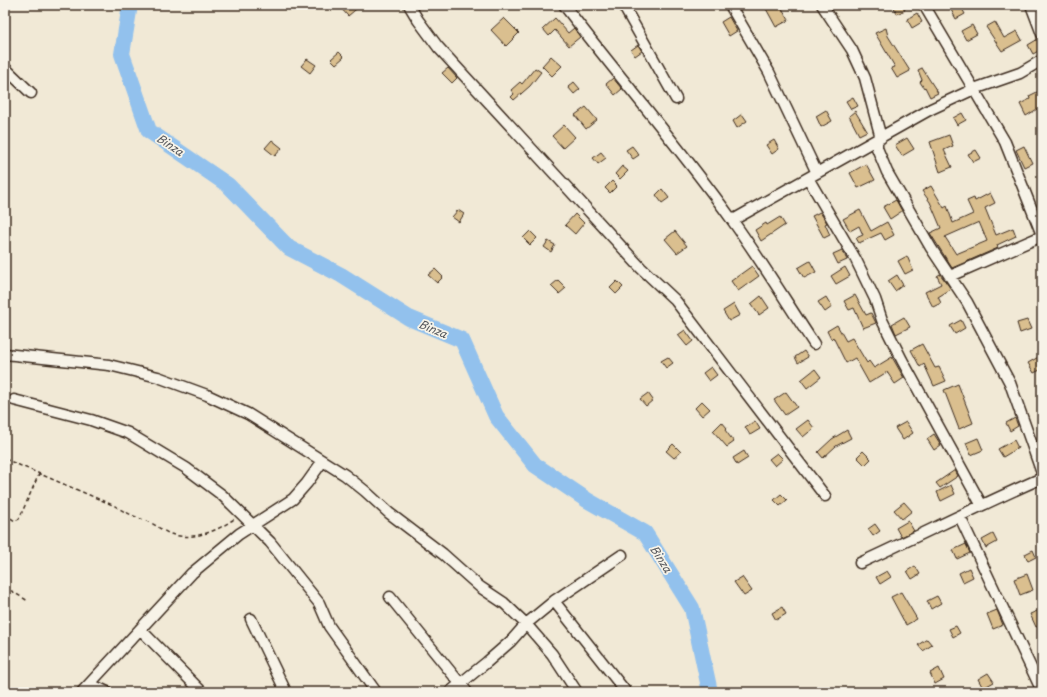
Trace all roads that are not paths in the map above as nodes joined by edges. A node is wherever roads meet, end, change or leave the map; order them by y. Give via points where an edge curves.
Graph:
1 (409, 5) edge
2 (564, 5) edge
3 (622, 5) edge
4 (730, 5) edge
5 (822, 5) edge
6 (924, 5) edge
7 (1031, 5) edge
8 (1042, 34) edge
9 (1042, 60) edge
10 (5, 68) edge
11 (974, 89) junction
12 (31, 92) dead end
13 (676, 99) dead end
14 (879, 139) junction
15 (812, 176) junction
16 (733, 220) junction
17 (1042, 235) edge
18 (950, 276) junction
19 (814, 344) dead end
20 (5, 354) edge
21 (14, 400) dead end
22 (322, 462) junction
23 (1042, 474) edge
24 (1042, 478) edge
25 (825, 496) dead end
26 (981, 504) junction
27 (960, 517) junction
28 (254, 525) junction
29 (622, 555) dead end
30 (860, 563) dead end
31 (390, 597) dead end
32 (554, 601) junction
33 (251, 619) dead end
34 (526, 624) junction
35 (140, 629) junction
36 (90, 684) junction
37 (460, 684) junction
38 (1042, 691) edge
39 (82, 692) edge
40 (108, 692) edge
41 (202, 692) edge
42 (286, 692) edge
43 (376, 692) edge
44 (450, 692) edge
45 (467, 692) edge
46 (577, 692) edge
47 (626, 692) edge

1 - 25 street via 438,47 641,268 675,300
2 - 16 street
3 - 13 street
4 - 15 street via 769,72
5 - 14 street via 852,50 865,78
6 - 11 street
7 - 8 street
9 - 11 street via 1020,73
10 - 12 street
11 - 14 street via 931,109
11 - 17 street via 1005,142
14 - 15 street
14 - 18 street via 877,148 887,172
15 - 16 street
15 - 26 street via 856,260 902,360
16 - 19 street
17 - 18 street
18 - 23 street via 981,326 1010,383
20 - 22 street via 109,365 158,378 207,395 248,414
21 - 28 street via 91,420 128,433 186,468 222,495
22 - 28 street via 293,499
22 - 34 street via 345,475 388,513 443,554 461,572 504,603
24 - 26 street
26 - 27 street
27 - 30 street
27 - 38 street
28 - 35 street via 239,534 192,573
28 - 43 street via 319,604 329,626
29 - 32 street
31 - 37 street
32 - 34 street
32 - 47 street
33 - 42 street
34 - 37 street via 511,641
34 - 46 street via 552,654
35 - 36 street
35 - 41 street
36 - 39 street
36 - 40 street
37 - 44 street
37 - 45 street

